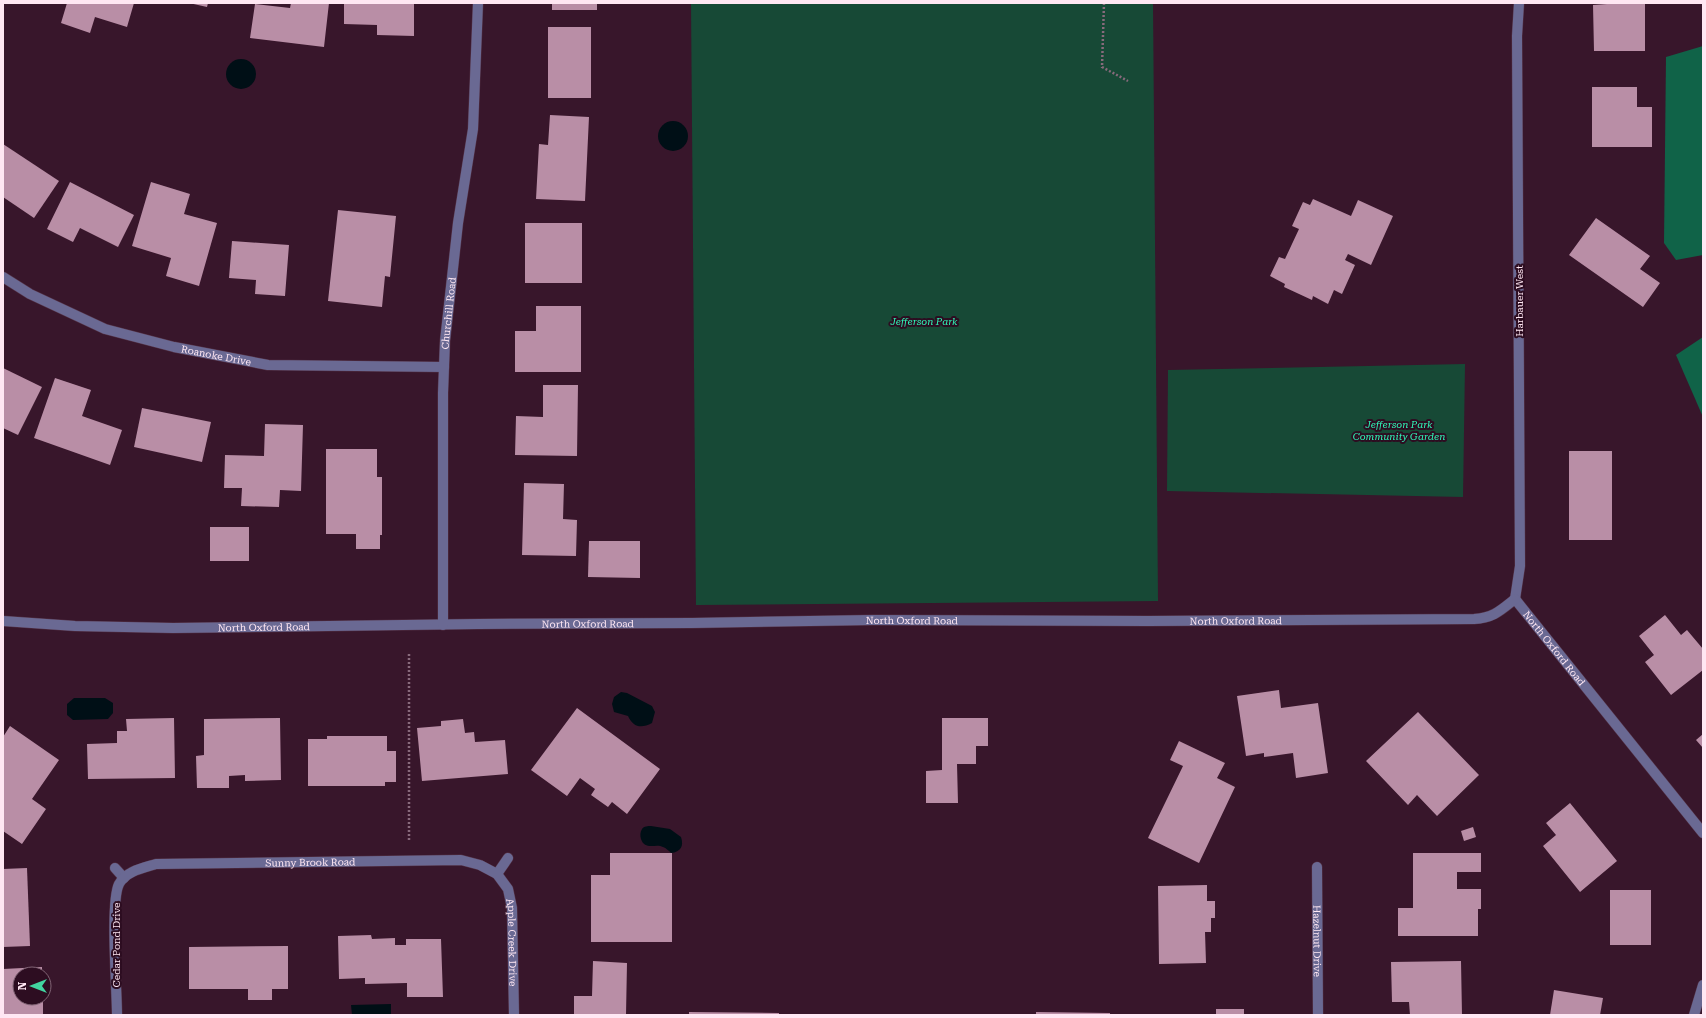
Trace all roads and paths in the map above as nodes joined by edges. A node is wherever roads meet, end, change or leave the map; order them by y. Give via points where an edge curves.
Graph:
1 (478, 3) edge
2 (1104, 3) edge
3 (1519, 3) edge
4 (1128, 82) dead end
5 (3, 277) edge
6 (444, 367) junction
7 (1515, 599) junction
8 (3, 621) edge
9 (443, 624) junction
10 (409, 654) dead end
11 (1703, 833) edge
12 (409, 842) dead end
13 (508, 858) dead end
14 (1317, 867) dead end
15 (115, 868) dead end
16 (497, 874) junction
17 (124, 878) junction
18 (1703, 985) edge
19 (117, 1015) edge
20 (514, 1015) edge
21 (1318, 1015) edge
22 (1694, 1015) edge

1 - 6 street, Churchill Road via 473,129 458,223
2 - 4 path via 1102,67
3 - 7 street, Harbauer West via 1517,36 1520,566
5 - 6 street, Roanoke Drive via 30,294 104,329 174,347 268,364
6 - 9 street, Churchill Road
7 - 9 street, North Oxford Road via 1497,614 1474,619
7 - 11 street, North Oxford Road
8 - 9 street, North Oxford Road via 75,626 172,628
10 - 12 path
13 - 16 street
14 - 21 street, Hazelnut Drive
15 - 17 street
16 - 17 street, Sunny Brook Road via 480,865 461,860 156,864 138,869
16 - 20 street, Apple Creek Drive via 508,889 512,908
17 - 19 street, Cedar Pond Drive via 116,894 115,909
18 - 22 street

